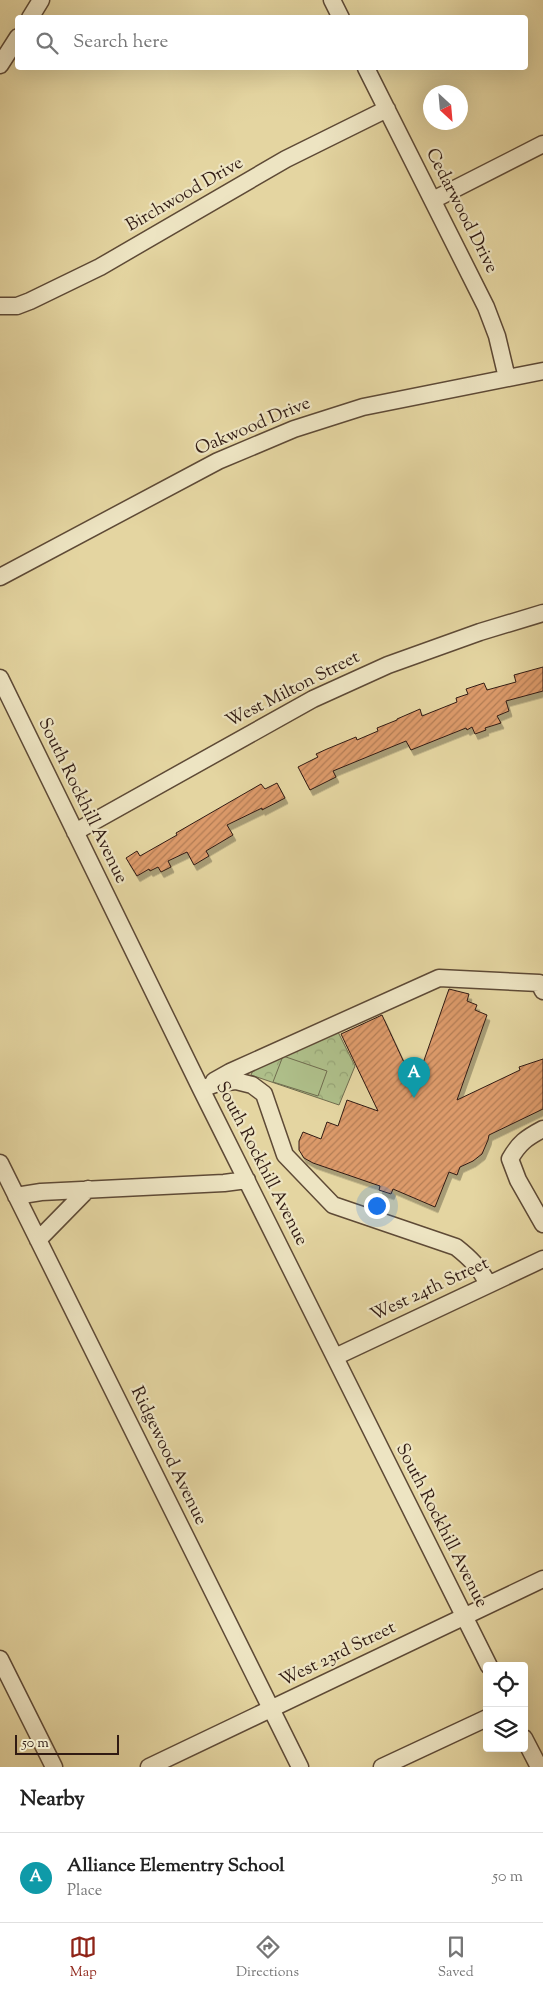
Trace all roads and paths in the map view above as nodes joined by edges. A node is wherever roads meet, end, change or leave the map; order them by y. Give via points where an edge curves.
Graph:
1 (41, 0) edge
2 (332, 0) edge
3 (32, 15) edge
4 (340, 15) edge
5 (15, 42) edge
6 (0, 65) edge
7 (367, 70) edge
8 (387, 109) junction
9 (543, 144) edge
10 (433, 200) junction
11 (0, 306) edge
12 (543, 371) edge
13 (507, 378) junction
14 (0, 577) edge
15 (543, 613) edge
16 (0, 678) edge
17 (75, 832) junction
18 (543, 991) edge
19 (202, 1089) junction
20 (543, 1129) edge
21 (0, 1163) edge
22 (247, 1180) junction
23 (88, 1189) junction
24 (16, 1196) junction
25 (543, 1224) edge
26 (38, 1240) junction
27 (543, 1259) edge
28 (488, 1284) junction
29 (335, 1357) junction
30 (543, 1579) edge
31 (464, 1616) junction
32 (0, 1659) edge
33 (487, 1662) edge
34 (271, 1709) junction
35 (483, 1720) edge
36 (528, 1746) edge
37 (416, 1760) edge
38 (54, 1767) edge
39 (149, 1767) edge
40 (300, 1767) edge
41 (382, 1767) edge
42 (539, 1767) edge

1 - 3 street
2 - 4 street
5 - 6 street
7 - 8 street, Cedarwood Drive
8 - 10 street, Cedarwood Drive
8 - 11 street, Birchwood Drive via 272,167 100,267 30,301 17,306
9 - 10 street
10 - 13 street, Cedarwood Drive via 486,307
12 - 13 street, Oakwood Drive
13 - 14 street, Oakwood Drive via 363,407 278,435 218,462
15 - 17 street, West Milton Street via 388,665 313,699
16 - 17 street, South Rockhill Avenue
17 - 19 street, South Rockhill Avenue
18 - 19 street via 539,983 439,978 230,1072
19 - 22 street, South Rockhill Avenue
19 - 28 street via 236,1081 252,1085 264,1094 285,1155 333,1205 456,1247 470,1258
20 - 25 street via 518,1145 510,1159
21 - 24 street, Ridgewood Avenue
22 - 23 street
22 - 29 street, South Rockhill Avenue
23 - 24 street
23 - 26 street
24 - 26 street, Ridgewood Avenue
26 - 34 street, Ridgewood Avenue
27 - 28 street, West 24th Street
28 - 29 street, West 24th Street
29 - 31 street, South Rockhill Avenue
30 - 31 street, West 23rd Street
31 - 33 street, South Rockhill Avenue
31 - 34 street, West 23rd Street
32 - 38 street
34 - 39 street, West 23rd Street
34 - 40 street, Ridgewood Avenue
35 - 37 street
36 - 42 street
37 - 41 street

